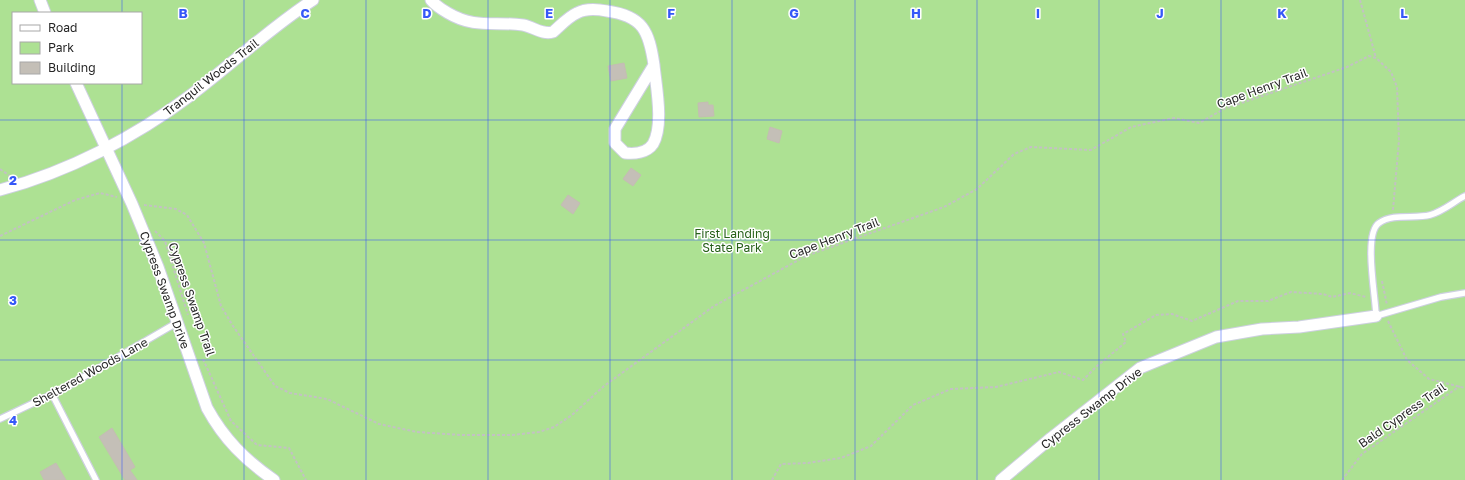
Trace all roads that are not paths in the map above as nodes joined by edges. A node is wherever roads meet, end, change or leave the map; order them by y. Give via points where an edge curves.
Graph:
1 (40, 0) edge
2 (313, 0) edge
3 (431, 0) edge
4 (45, 12) edge
5 (654, 65) junction
6 (76, 84) edge
7 (106, 148) junction
8 (0, 190) edge
9 (1465, 196) edge
10 (1465, 293) edge
11 (1376, 311) junction
12 (183, 319) junction
13 (52, 394) junction
14 (0, 419) edge
15 (96, 480) edge
16 (274, 480) edge
17 (1001, 480) edge

1 - 4 street
2 - 7 street, Tranquil Woods Trail via 272,28 190,95
3 - 5 street via 435,6 459,20 486,25 523,25 548,33 586,10 616,12 630,16 645,29
5 - 5 street via 615,129 615,143 625,153 640,152 648,148 657,132
6 - 7 street, Cypress Swamp Drive
7 - 8 street, Tranquil Woods Trail via 62,168
7 - 12 street, Cypress Swamp Drive
9 - 11 lane via 1430,215 1390,219 1378,223 1373,233 1371,249
10 - 11 lane via 1441,297 1388,313
11 - 17 street, Cypress Swamp Drive via 1299,327 1262,329 1216,337 1140,368
12 - 13 lane, Sheltered Woods Lane
12 - 16 street, Cypress Swamp Drive via 199,389 217,426 241,455
13 - 14 lane, Sheltered Woods Lane
13 - 15 lane

